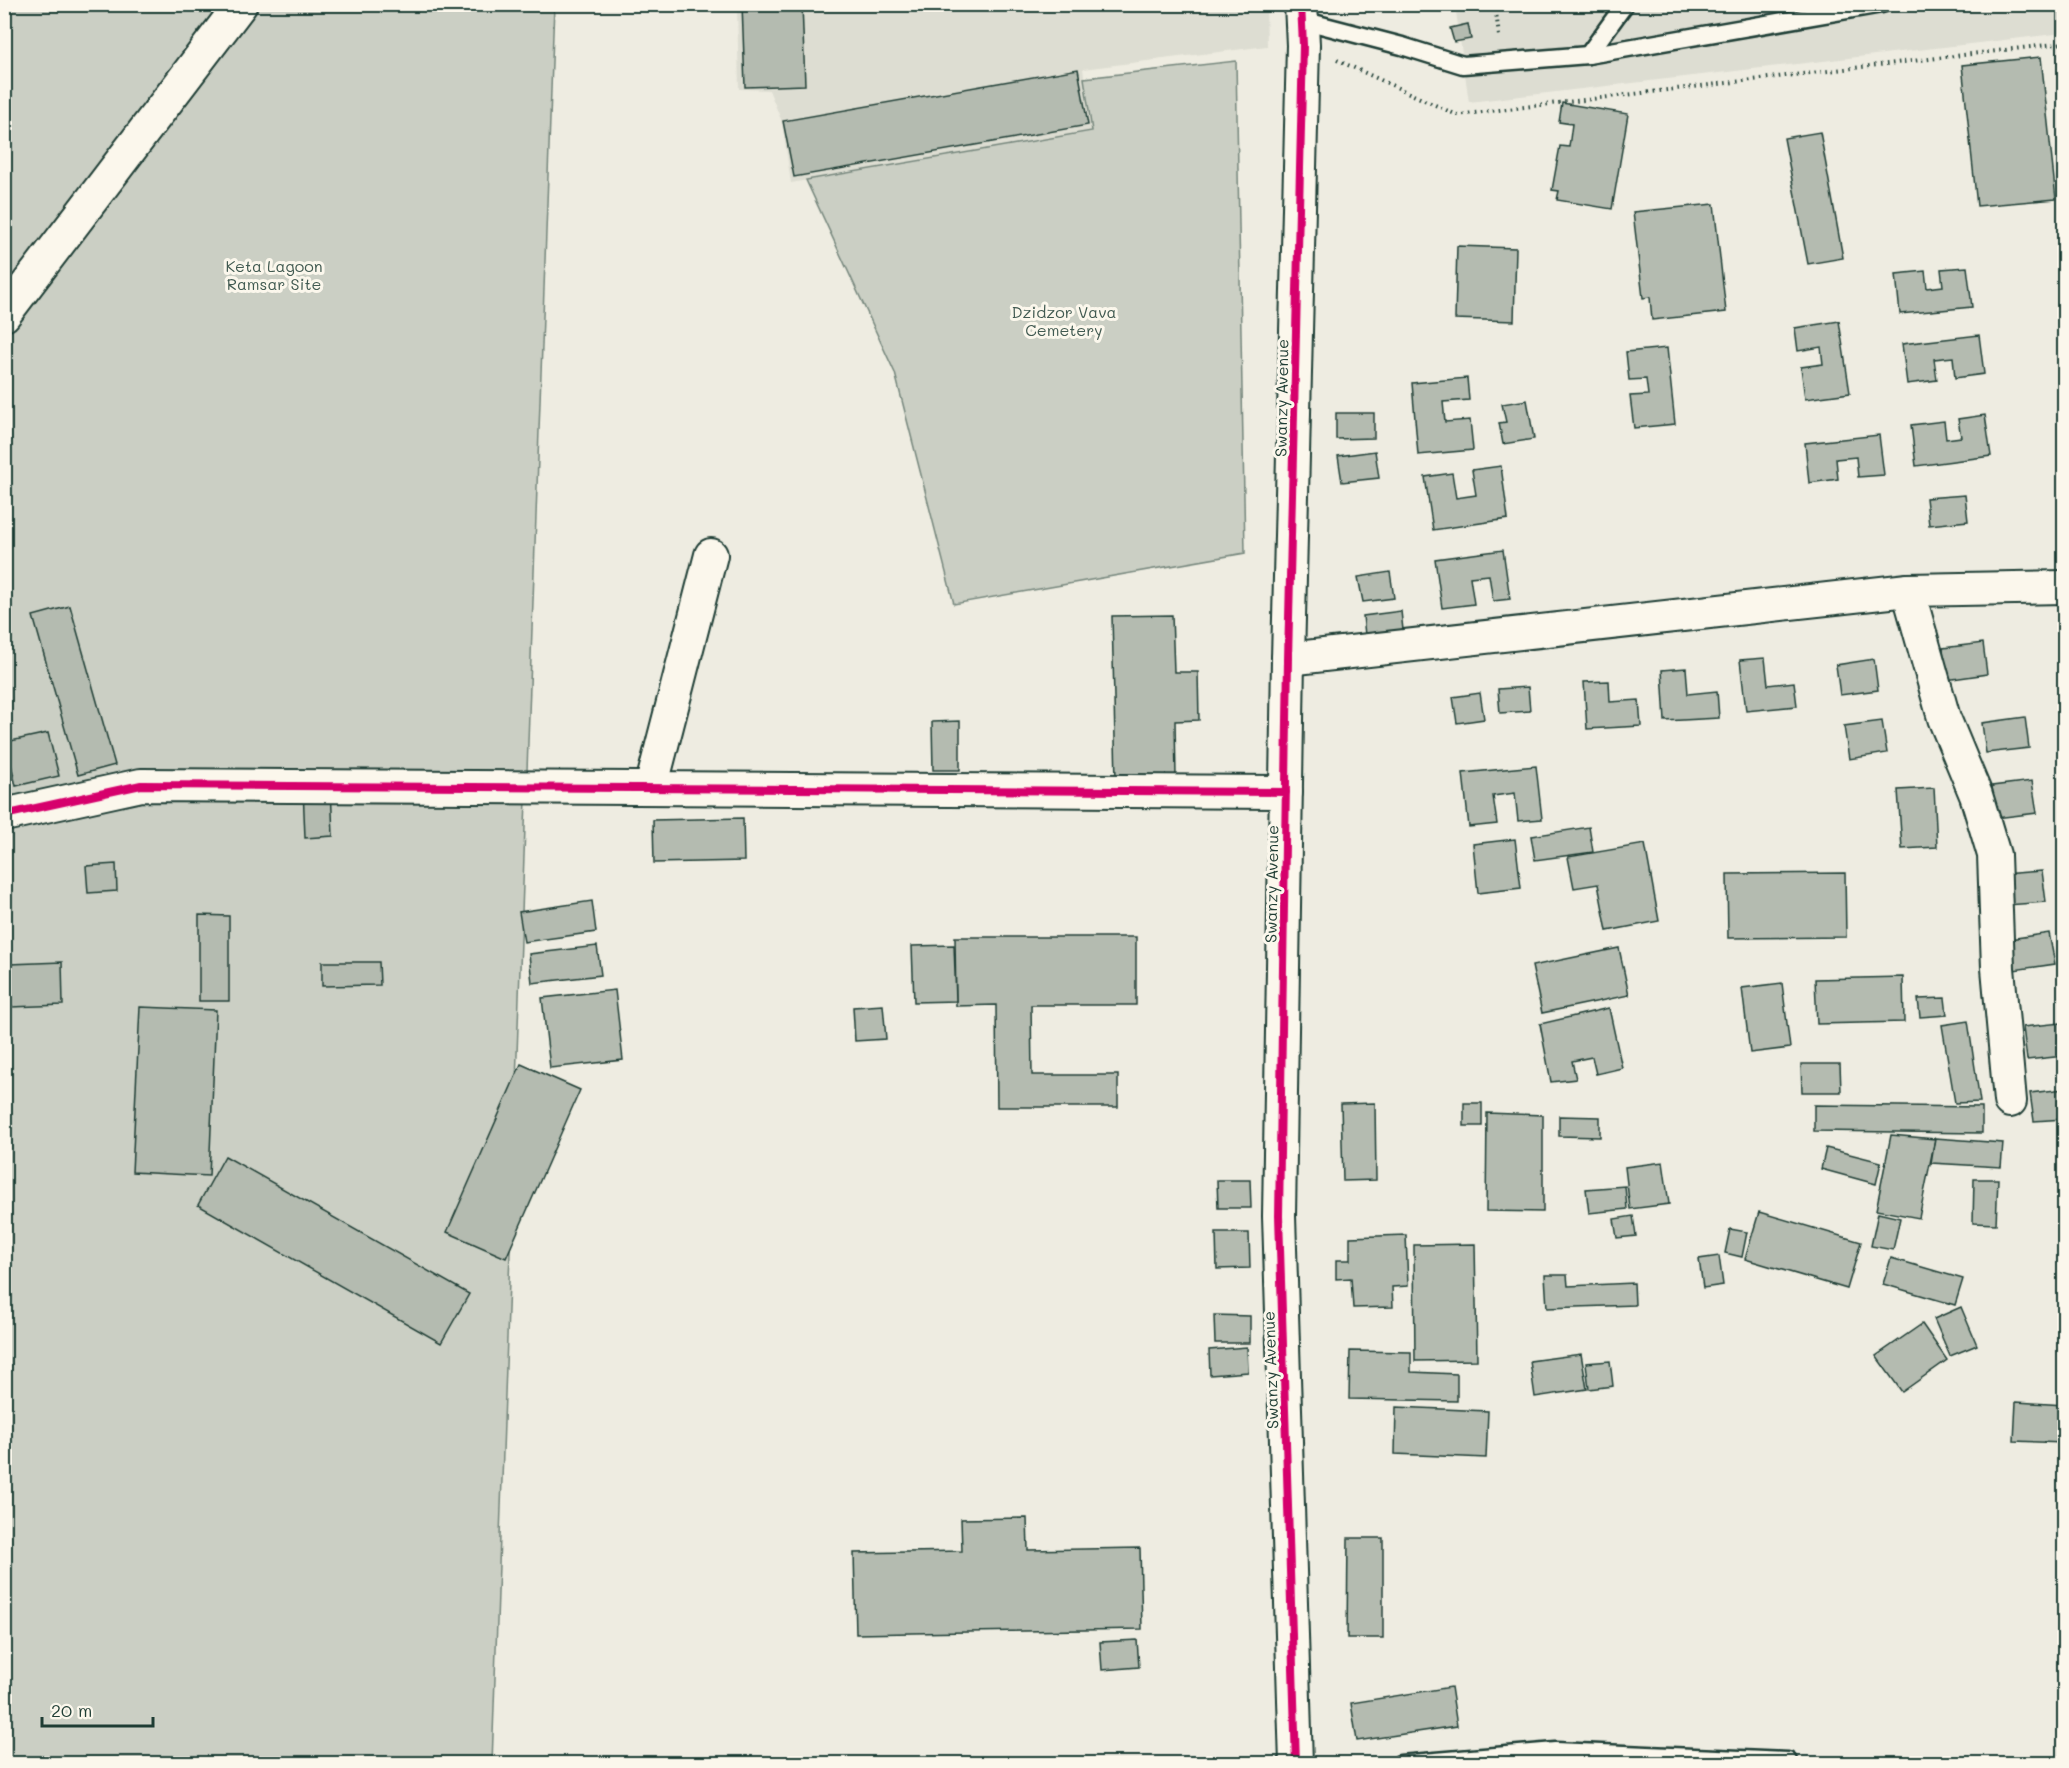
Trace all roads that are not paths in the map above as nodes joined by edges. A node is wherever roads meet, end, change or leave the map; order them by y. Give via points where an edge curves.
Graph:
1 (241, 4) edge
2 (1624, 4) edge
3 (1882, 4) edge
4 (1302, 23) edge
5 (1588, 55) junction
6 (4, 315) edge
7 (711, 555) dead end
8 (2064, 587) edge
9 (1908, 590) junction
10 (1288, 659) junction
11 (651, 788) junction
12 (1286, 792) junction
13 (4, 815) edge
14 (2010, 1101) dead end
15 (1788, 1761) dead end
16 (1296, 1764) edge
17 (1400, 1764) edge

1 - 6 street
2 - 5 lane
3 - 5 lane
4 - 5 lane via 1463,65
4 - 10 street, Swanzy Avenue
7 - 11 street
8 - 9 street
9 - 10 street
9 - 14 street via 1944,718 1976,795 1994,855 1998,969
10 - 12 street, Swanzy Avenue
11 - 12 street
11 - 13 street via 141,785
12 - 16 street, Swanzy Avenue via 1279,1216
15 - 17 lane via 1555,1751

